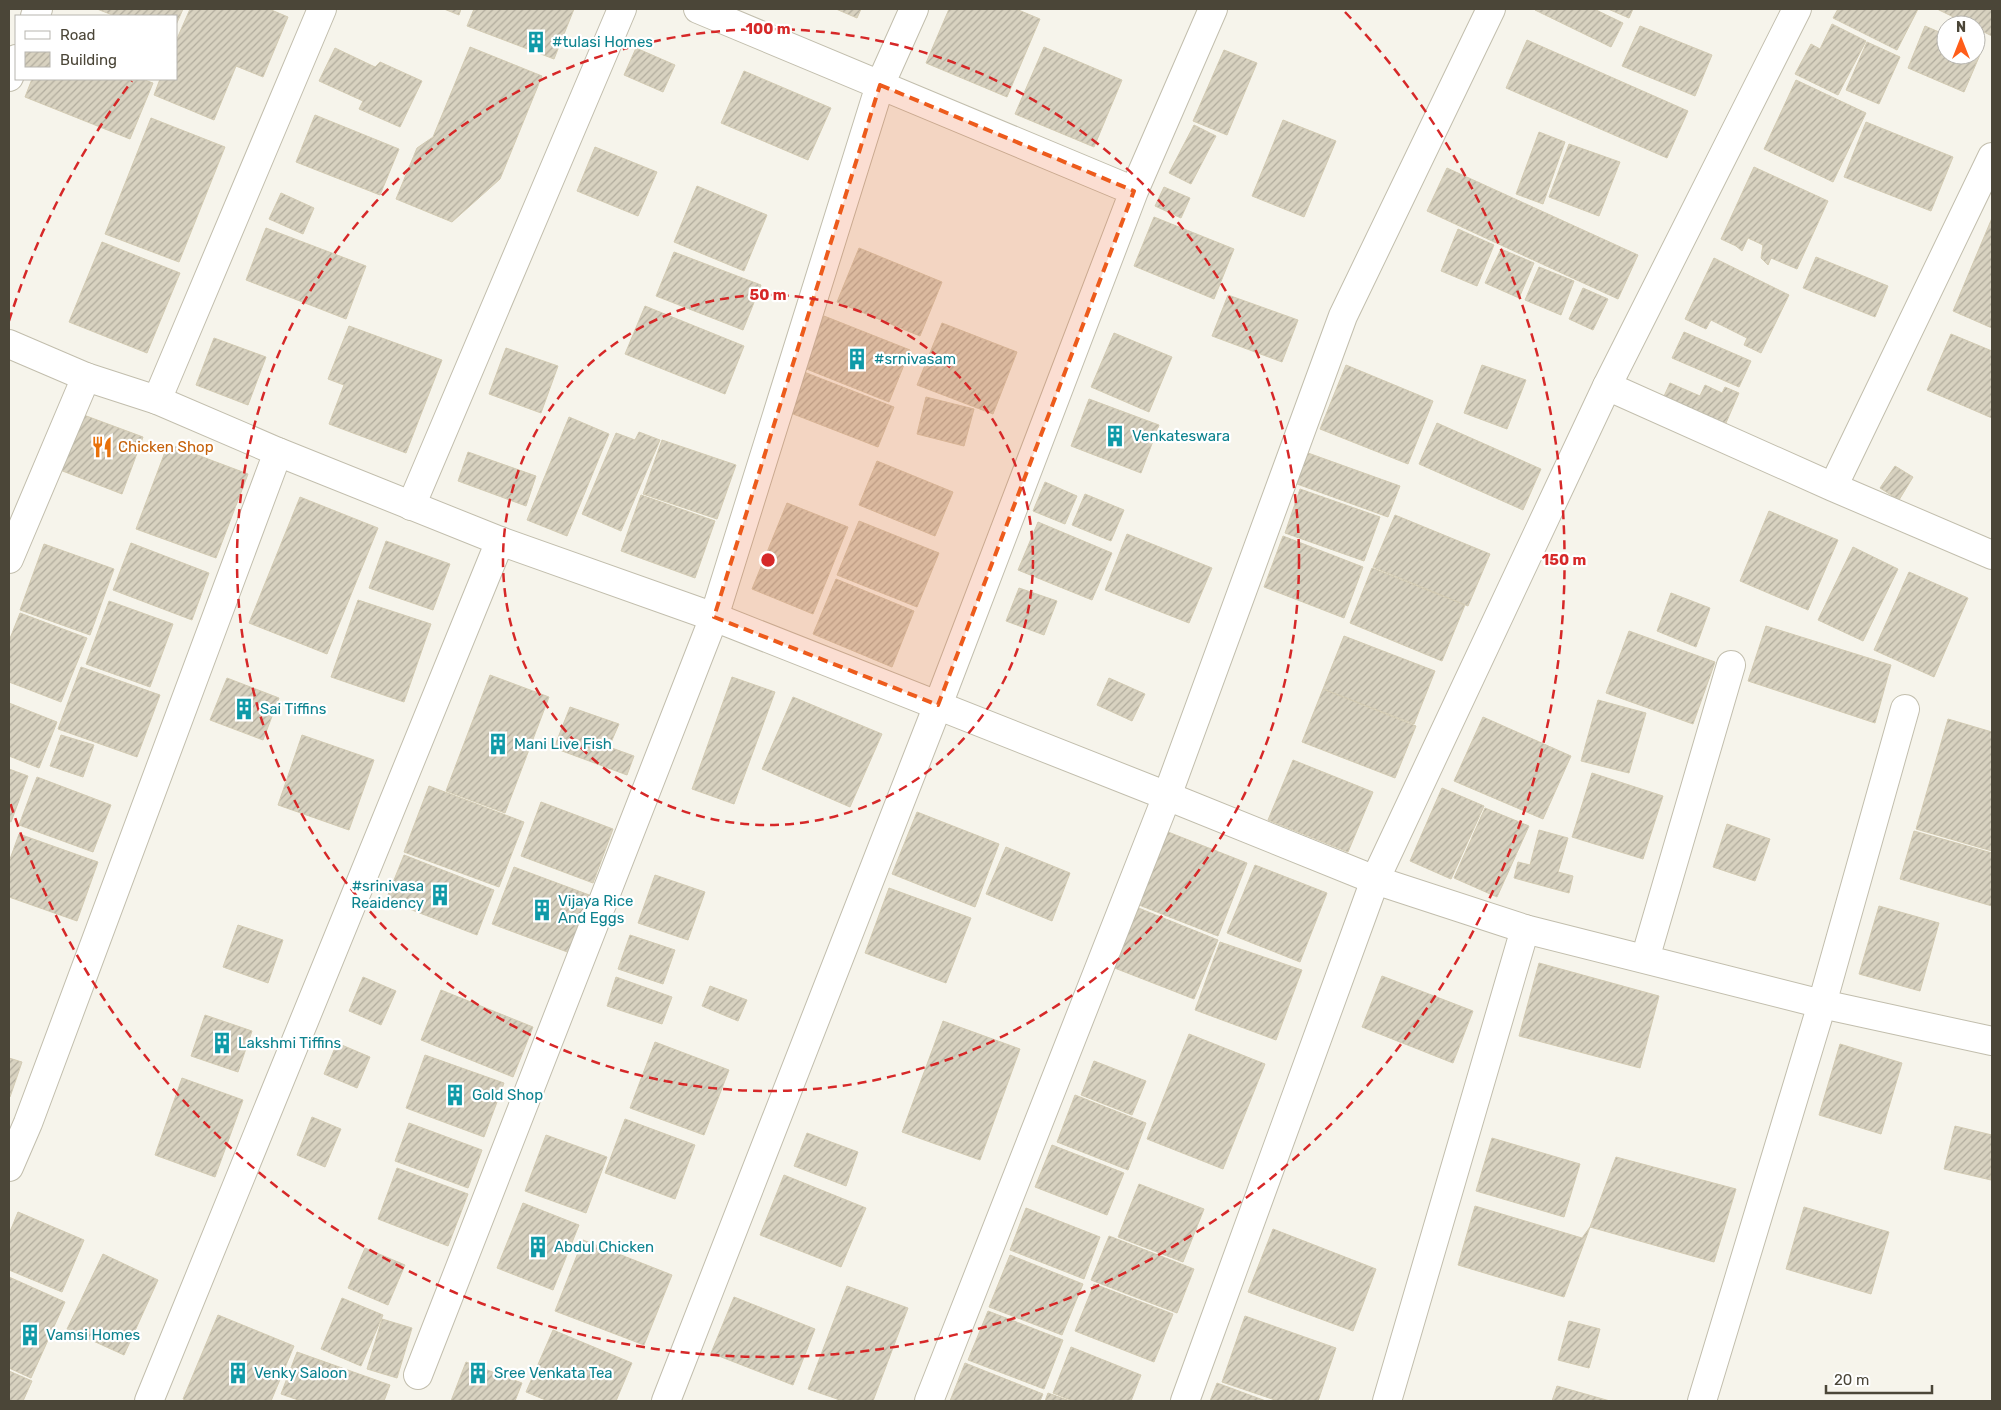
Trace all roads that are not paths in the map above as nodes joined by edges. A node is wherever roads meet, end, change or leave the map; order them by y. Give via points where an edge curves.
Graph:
1 (322, 9) edge
2 (622, 9) edge
3 (698, 9) edge
4 (914, 9) edge
5 (1213, 9) edge
6 (1491, 9) edge
7 (1797, 9) edge
8 (15, 62) edge
9 (9, 77) edge
10 (880, 86) junction
11 (1992, 157) edge
12 (1134, 191) junction
13 (9, 344) edge
14 (86, 377) junction
15 (1607, 386) junction
16 (157, 400) junction
17 (278, 452) junction
18 (1833, 487) junction
19 (411, 506) junction
20 (500, 541) junction
21 (1992, 555) edge
22 (9, 559) edge
23 (714, 617) junction
24 (1731, 665) dead end
25 (938, 705) junction
26 (1905, 709) dead end
27 (1167, 796) junction
28 (1375, 880) junction
29 (1525, 929) junction
30 (1645, 959) junction
31 (1822, 1004) junction
32 (1992, 1041) edge
33 (9, 1167) edge
34 (418, 1375) dead end
35 (149, 1401) edge
36 (666, 1401) edge
37 (929, 1401) edge
38 (1184, 1401) edge
39 (1387, 1401) edge
40 (1702, 1401) edge

1 - 16 street
2 - 19 street
3 - 10 street
4 - 10 street
5 - 12 street
6 - 27 street via 1343,316
7 - 15 street
8 - 9 street
10 - 12 street
10 - 23 street
11 - 18 street
12 - 25 street
13 - 14 street
14 - 16 street
14 - 22 street
15 - 18 street
15 - 28 street
16 - 17 street
17 - 19 street
17 - 33 street
18 - 21 street
19 - 20 street
20 - 23 street
20 - 35 street
23 - 25 street
23 - 34 street
24 - 30 street
25 - 27 street
25 - 36 street
26 - 31 street
27 - 28 street
27 - 37 street
28 - 29 street
28 - 38 street
29 - 30 street
29 - 39 street
30 - 31 street
31 - 32 street
31 - 40 street

